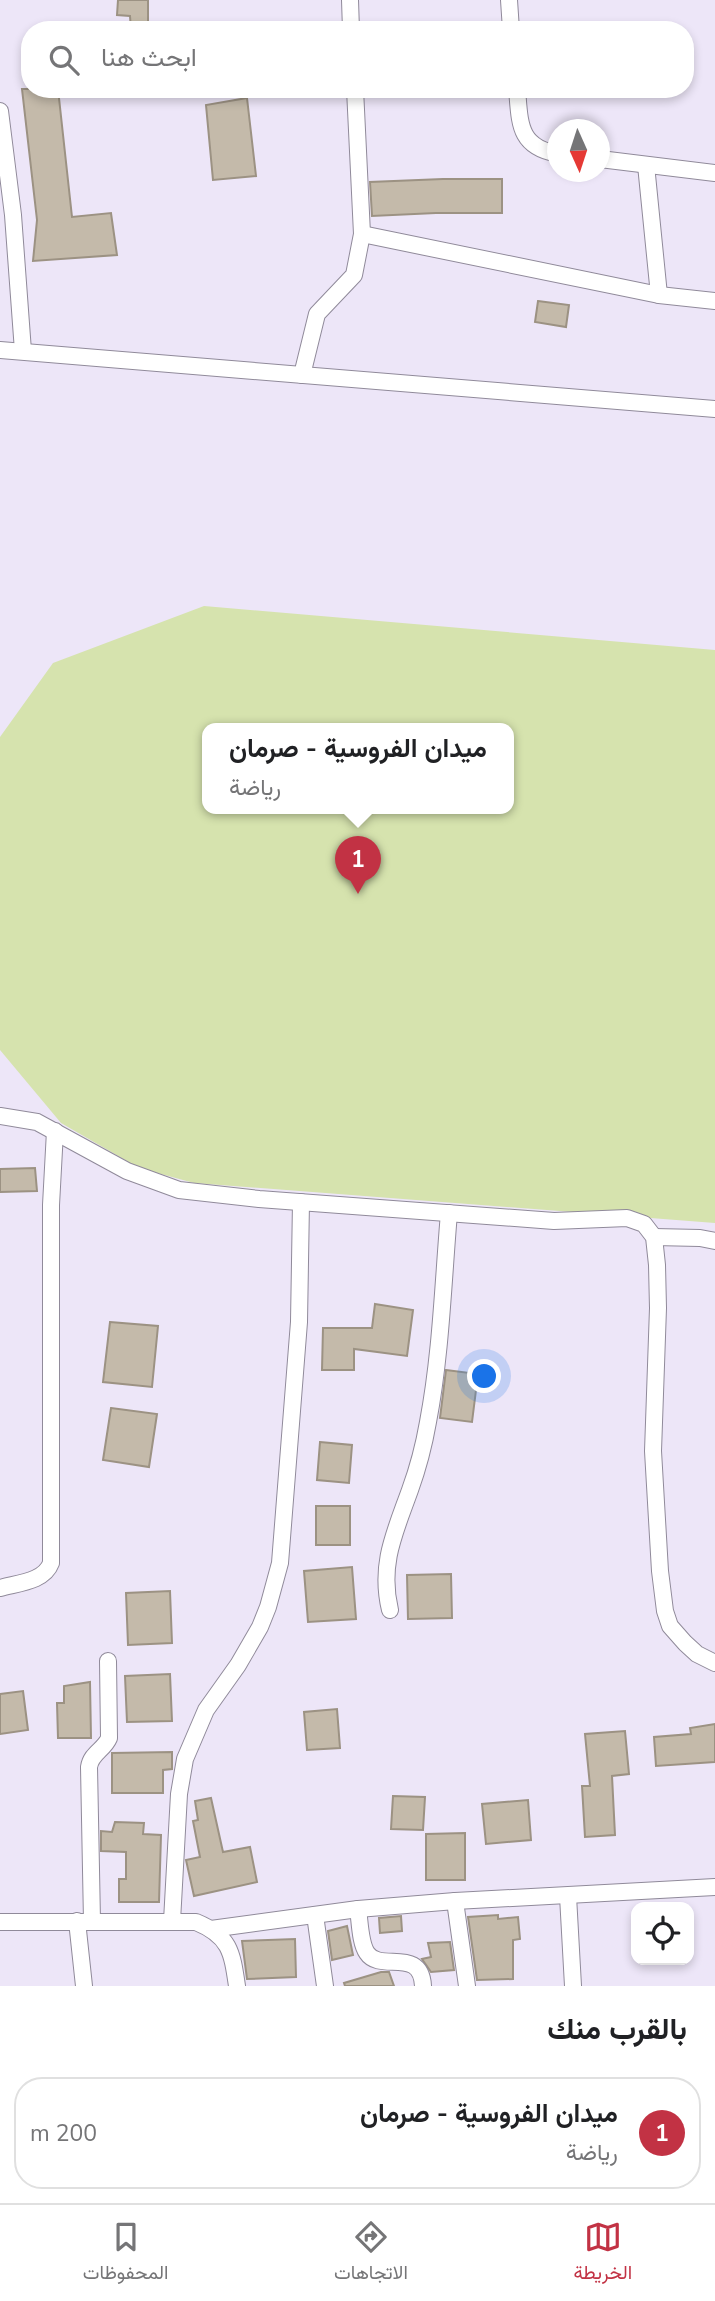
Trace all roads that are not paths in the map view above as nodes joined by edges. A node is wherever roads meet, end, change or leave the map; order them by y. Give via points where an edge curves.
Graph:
1 (350, 0) edge
2 (509, 0) edge
3 (351, 21) edge
4 (511, 21) edge
5 (355, 98) edge
6 (518, 98) edge
7 (0, 111) edge
8 (547, 151) edge
9 (610, 160) edge
10 (646, 165) junction
11 (715, 173) edge
12 (362, 234) junction
13 (659, 295) junction
14 (715, 301) edge
15 (0, 350) edge
16 (23, 351) junction
17 (302, 375) junction
18 (715, 409) edge
19 (0, 1116) edge
20 (55, 1131) junction
21 (301, 1202) junction
22 (449, 1213) junction
23 (654, 1237) junction
24 (715, 1241) edge
25 (0, 1588) edge
26 (390, 1610) dead end
27 (108, 1661) dead end
28 (715, 1663) edge
29 (715, 1887) edge
30 (568, 1896) junction
31 (455, 1901) junction
32 (358, 1909) junction
33 (315, 1915) junction
34 (85, 1921) junction
35 (172, 1921) junction
36 (0, 1922) edge
37 (211, 1929) junction
38 (84, 1986) edge
39 (237, 1986) edge
40 (325, 1986) edge
41 (423, 1986) edge
42 (467, 1986) edge
43 (573, 1986) edge

1 - 3 street
2 - 4 street
5 - 12 street
6 - 8 street via 523,136
7 - 16 street
9 - 10 street
10 - 11 street
10 - 13 street
12 - 13 street
12 - 17 street via 354,275 317,314
13 - 14 street
15 - 16 street
16 - 17 street
17 - 18 street
19 - 20 street via 37,1122
20 - 21 street via 127,1171 179,1190
20 - 25 street via 51,1563 42,1576
21 - 22 street
21 - 35 street via 299,1322 280,1563 260,1627 206,1710 185,1759
22 - 23 street via 554,1221 627,1218 644,1224
22 - 26 street via 428,1423 418,1466 391,1539 386,1593
23 - 24 street
23 - 28 street via 658,1308 653,1451 665,1611 670,1626 685,1643
27 - 34 street via 109,1738 92,1756 89,1767
29 - 30 street
30 - 31 street
30 - 43 street
31 - 32 street
31 - 42 street
32 - 33 street
32 - 41 street via 369,1956 412,1965 421,1974
33 - 37 street
33 - 40 street
34 - 35 street
34 - 36 street
34 - 38 street
35 - 37 street via 196,1922
37 - 39 street via 229,1945

